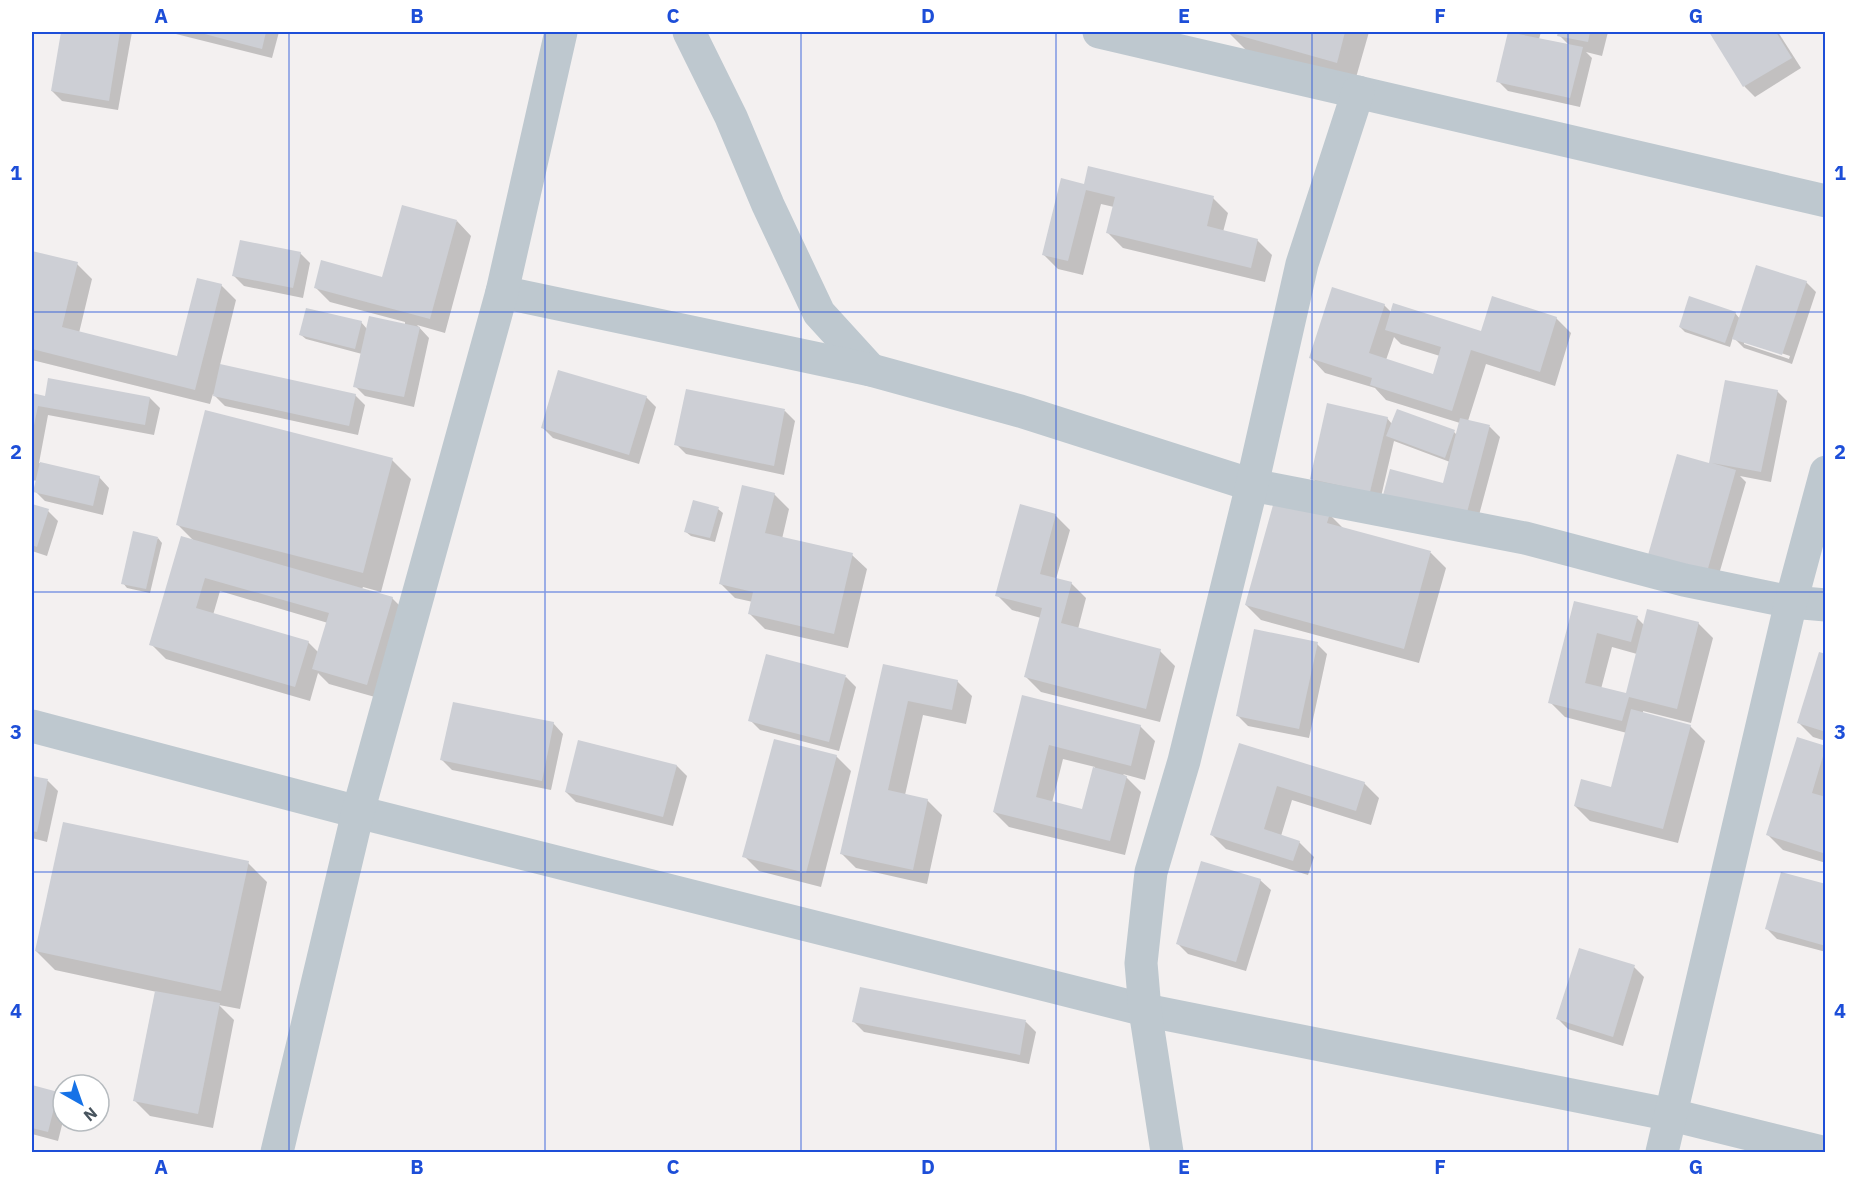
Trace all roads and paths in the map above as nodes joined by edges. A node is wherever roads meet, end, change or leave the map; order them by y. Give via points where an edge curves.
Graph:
1 (561, 32) edge
2 (689, 32) edge
3 (1099, 32) edge
4 (1358, 92) junction
5 (1826, 201) edge
6 (502, 292) junction
7 (819, 313) junction
8 (806, 356) junction
9 (871, 370) junction
10 (1826, 472) edge
11 (1252, 485) junction
12 (1791, 602) junction
13 (1826, 605) edge
14 (32, 726) edge
15 (358, 812) junction
16 (1145, 1010) junction
17 (1672, 1115) junction
18 (277, 1152) edge
19 (1167, 1152) edge
20 (1662, 1152) edge
21 (1822, 1152) edge

1 - 6 street
2 - 7 street
3 - 4 street
4 - 5 street
4 - 11 street via 1302,264
6 - 8 street
6 - 15 street
7 - 8 street
7 - 9 street
8 - 9 street
9 - 11 street via 1020,411
10 - 12 street
11 - 12 street via 1525,538 1684,580
11 - 16 street via 1184,761 1151,872 1142,963
12 - 13 street
12 - 17 street
14 - 15 street
15 - 16 street
15 - 18 street
16 - 17 street
16 - 19 street
17 - 20 street
17 - 21 street

